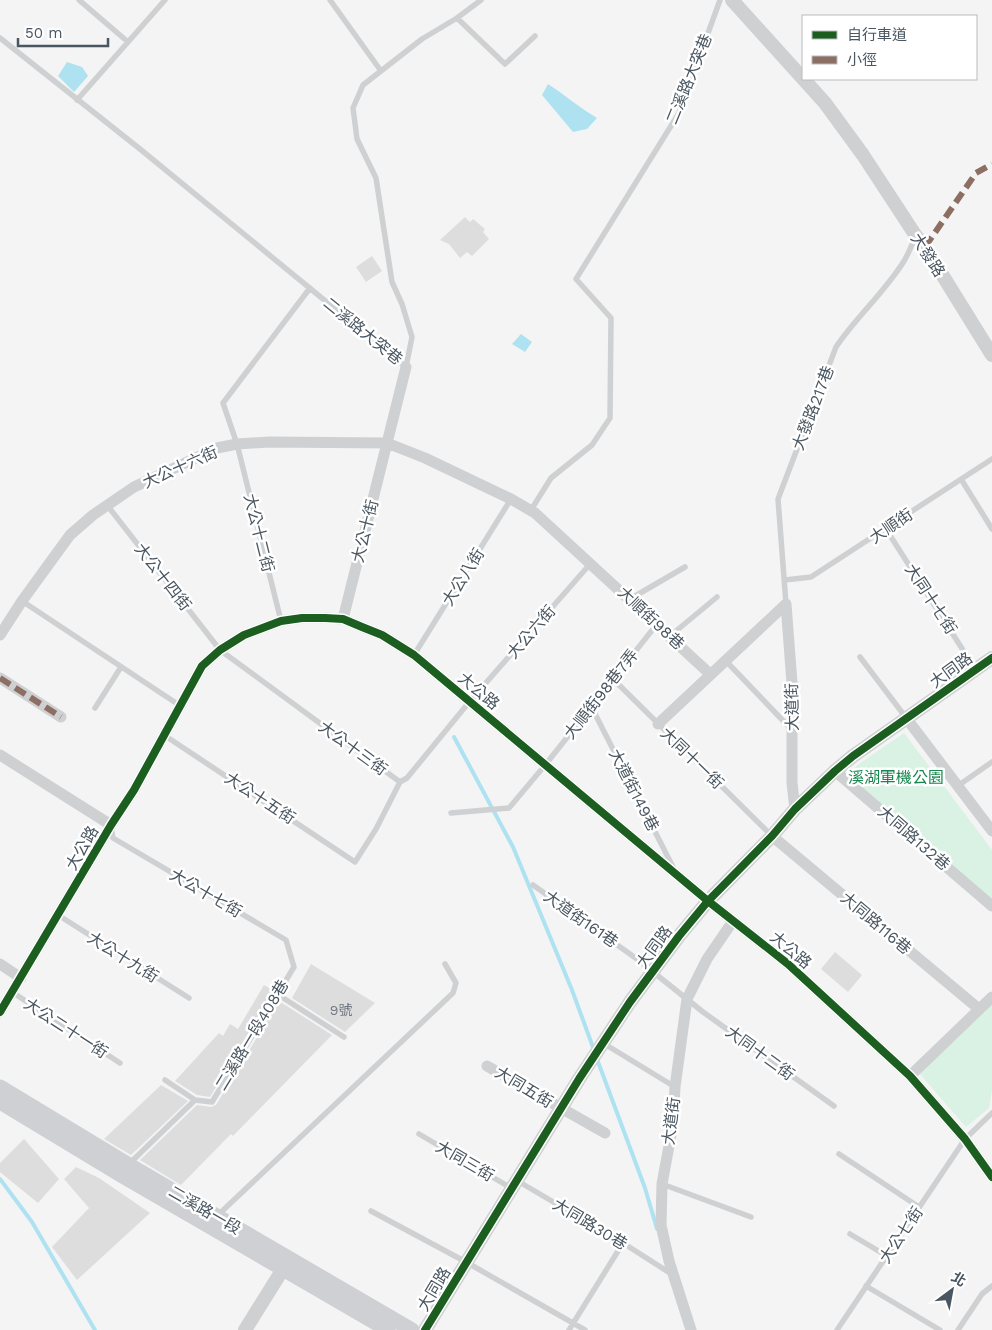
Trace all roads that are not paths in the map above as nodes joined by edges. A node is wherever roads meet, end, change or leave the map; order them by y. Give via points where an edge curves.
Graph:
1 (79, 0) edge
2 (165, 0) edge
3 (330, 0) edge
4 (481, 0) edge
5 (720, 0) edge
6 (732, 0) edge
7 (457, 18) junction
8 (535, 36) dead end
9 (0, 38) edge
10 (128, 42) junction
11 (381, 71) junction
12 (802, 78) edge
13 (804, 80) edge
14 (77, 100) junction
15 (916, 236) junction
16 (310, 288) junction
17 (992, 355) edge
18 (406, 367) junction
19 (387, 443) junction
20 (237, 444) junction
21 (992, 458) edge
22 (961, 479) junction
23 (511, 499) junction
24 (107, 505) junction
25 (531, 510) junction
26 (886, 529) junction
27 (992, 529) edge
28 (591, 563) junction
29 (685, 567) dead end
30 (785, 580) junction
31 (717, 597) dead end
32 (630, 599) junction
33 (22, 600) junction
34 (786, 604) junction
35 (343, 620) junction
36 (281, 621) junction
37 (657, 624) junction
38 (0, 635) edge
39 (670, 636) junction
40 (220, 650) junction
41 (414, 655) junction
42 (860, 657) dead end
43 (992, 658) edge
44 (725, 660) junction
45 (122, 666) junction
46 (976, 669) junction
47 (710, 674) junction
48 (0, 678) edge
49 (613, 679) junction
50 (470, 701) junction
51 (179, 705) junction
52 (591, 706) junction
53 (95, 708) dead end
54 (61, 717) dead end
55 (907, 719) junction
56 (658, 724) junction
57 (792, 731) junction
58 (164, 735) junction
59 (0, 755) edge
60 (992, 762) edge
61 (546, 764) junction
62 (835, 771) junction
63 (400, 782) junction
64 (958, 785) junction
65 (795, 809) junction
66 (451, 813) dead end
67 (111, 825) junction
68 (992, 831) edge
69 (772, 836) junction
70 (677, 874) junction
71 (533, 885) dead end
72 (708, 901) junction
73 (992, 906) edge
74 (58, 915) junction
75 (733, 921) junction
76 (0, 964) edge
77 (445, 964) dead end
78 (294, 966) joint
79 (654, 971) junction
80 (21, 978) junction
81 (12, 992) junction
82 (277, 994) junction
83 (992, 997) edge
84 (189, 998) dead end
85 (687, 999) junction
86 (979, 1009) junction
87 (0, 1012) edge
88 (344, 1037) dead end
89 (598, 1050) junction
90 (120, 1063) dead end
91 (488, 1066) dead end
92 (910, 1076) junction
93 (165, 1080) dead end
94 (0, 1087) edge
95 (674, 1087) junction
96 (195, 1100) junction
97 (0, 1102) edge
98 (834, 1106) dead end
99 (561, 1109) junction
100 (992, 1112) edge
101 (605, 1133) dead end
102 (419, 1134) dead end
103 (965, 1139) junction
104 (838, 1154) dead end
105 (125, 1170) junction
106 (992, 1177) edge
107 (514, 1184) junction
108 (662, 1184) junction
109 (919, 1208) junction
110 (371, 1211) dead end
111 (217, 1216) junction
112 (750, 1218) dead end
113 (850, 1234) dead end
114 (623, 1243) junction
115 (886, 1256) junction
116 (466, 1262) junction
117 (286, 1264) junction
118 (674, 1276) junction
119 (866, 1286) junction
120 (992, 1286) edge
121 (573, 1323) junction
122 (245, 1330) edge
123 (388, 1330) edge
124 (412, 1330) edge
125 (425, 1330) edge
126 (569, 1330) edge
127 (585, 1330) edge
128 (691, 1330) edge
129 (837, 1330) edge
130 (940, 1330) edge
131 (958, 1330) edge

1 - 10 lane
2 - 10 lane
3 - 11 lane
4 - 7 lane, 二溪路大突巷
5 - 25 lane, 二溪路大突巷 via 679,113 576,279 611,318 610,418 592,445 551,478
6 - 12 street, 大發路
7 - 8 lane via 505,64
7 - 11 lane, 二溪路大突巷 via 422,39
9 - 14 lane, 二溪路大突巷
10 - 14 lane
11 - 18 lane, 二溪路大突巷 via 363,85 353,108 357,139 376,178 392,282 412,337
13 - 15 street, 大發路 via 863,156
14 - 16 lane, 二溪路大突巷
15 - 17 street, 大發路
15 - 30 lane, 大發路217巷 via 904,261 836,347 778,499
16 - 18 lane, 二溪路大突巷
16 - 20 lane, 大公十二街 via 222,403
18 - 19 street, 大公十街
19 - 20 street, 大公十六街
19 - 23 street
19 - 35 street, 大公十街
20 - 24 street, 大公十六街 via 217,448 134,487
20 - 36 lane, 大公十二街
21 - 22 lane, 大順街
22 - 26 lane, 大順街
22 - 27 lane
23 - 25 street
23 - 41 lane, 大公八街
24 - 33 street, 大公十六街 via 70,534
24 - 40 lane, 大公十四街
25 - 28 street
26 - 30 lane, 大順街 via 810,577
26 - 46 lane, 大同十七街
28 - 32 street, 大順街98巷
28 - 50 lane, 大公六街
29 - 32 lane
30 - 34 lane, 大發路217巷
31 - 39 lane
32 - 37 street, 大順街98巷
33 - 38 street, 大公十六街
33 - 45 lane
34 - 44 street
34 - 57 street, 大道街
35 - 36 street, 大公路
35 - 41 street, 大公路 via 382,635
36 - 40 street, 大公路
37 - 39 street, 大順街98巷
37 - 49 lane, 大順街98巷7弄
39 - 47 street, 大順街98巷
40 - 51 street, 大公路 via 202,666
40 - 63 lane, 大公十三街
41 - 50 street, 大公路
42 - 55 lane
43 - 46 street, 大同路
44 - 47 street
44 - 57 lane
45 - 51 lane
45 - 53 lane
46 - 55 street, 大同路
47 - 56 street
48 - 54 street
49 - 52 lane, 大順街98巷7弄
49 - 56 lane, 大同十一街
50 - 61 street, 大公路
50 - 63 lane, 大公十三街 via 407,778
51 - 58 street, 大公路
52 - 61 lane, 大順街98巷7弄
52 - 70 lane, 大道街149巷
55 - 62 street, 大同路
55 - 64 street
56 - 69 lane, 大同十一街
57 - 65 street, 大道街
58 - 63 lane, 大公十五街 via 355,862
58 - 67 street, 大公路
59 - 67 street
60 - 64 lane
61 - 66 lane, 大順街98巷7弄 via 509,808
61 - 70 street, 大公路
62 - 65 street, 大同路
62 - 73 street, 大同路132巷
64 - 68 street
65 - 69 street, 大同路
67 - 74 street, 大公路
67 - 78 lane, 大公十七街 via 112,838 286,940
69 - 72 street, 大同路
69 - 86 street, 大同路116巷
70 - 72 street, 大公路
71 - 79 lane, 大道街161巷
72 - 75 street, 大公路
72 - 79 street, 大同路
74 - 80 street, 大公路
74 - 84 lane, 大公十九街
75 - 85 street, 大道街 via 707,959
75 - 92 street, 大公路 via 788,964
76 - 80 street
77 - 111 lane via 456,983 453,993
78 - 82 lane, 二溪路一段408巷
79 - 85 lane, 大道街161巷
79 - 89 street, 大同路
80 - 81 street, 大公路
81 - 87 street, 大公路
81 - 90 lane, 大公二十一街
82 - 88 lane
82 - 96 lane, 二溪路一段408巷 via 212,1102
83 - 86 street
85 - 95 street, 大道街
85 - 98 lane, 大同十二街
86 - 92 street
89 - 95 lane
89 - 99 street, 大同路
91 - 99 street, 大同五街
92 - 103 street, 大公路
93 - 96 lane
94 - 105 main road, 二溪路一段
95 - 108 street, 大道街 via 673,1124
96 - 105 lane, 二溪路一段408巷
97 - 105 main road, 二溪路一段
99 - 101 street, 大同五街
99 - 107 street, 大同路
100 - 103 lane, 大公七街
102 - 107 lane, 大同三街
103 - 106 street, 大公路
103 - 109 lane, 大公七街
104 - 109 lane
105 - 111 main road, 二溪路一段
105 - 117 main road, 二溪路一段
107 - 114 lane, 大同路30巷
107 - 116 street, 大同路
108 - 112 lane
108 - 118 street, 大道街 via 661,1225
109 - 115 lane, 大公七街
110 - 116 lane
111 - 117 main road, 二溪路一段
113 - 115 lane
114 - 118 lane, 大同路30巷
114 - 121 lane
115 - 119 lane, 大公七街
116 - 121 lane
116 - 125 street, 大同路
117 - 122 street
117 - 123 main road, 二溪路一段
117 - 124 main road, 二溪路一段
118 - 128 street, 大道街
119 - 129 lane, 大公七街
119 - 130 lane
120 - 131 lane via 982,1294
121 - 126 lane
121 - 127 lane

